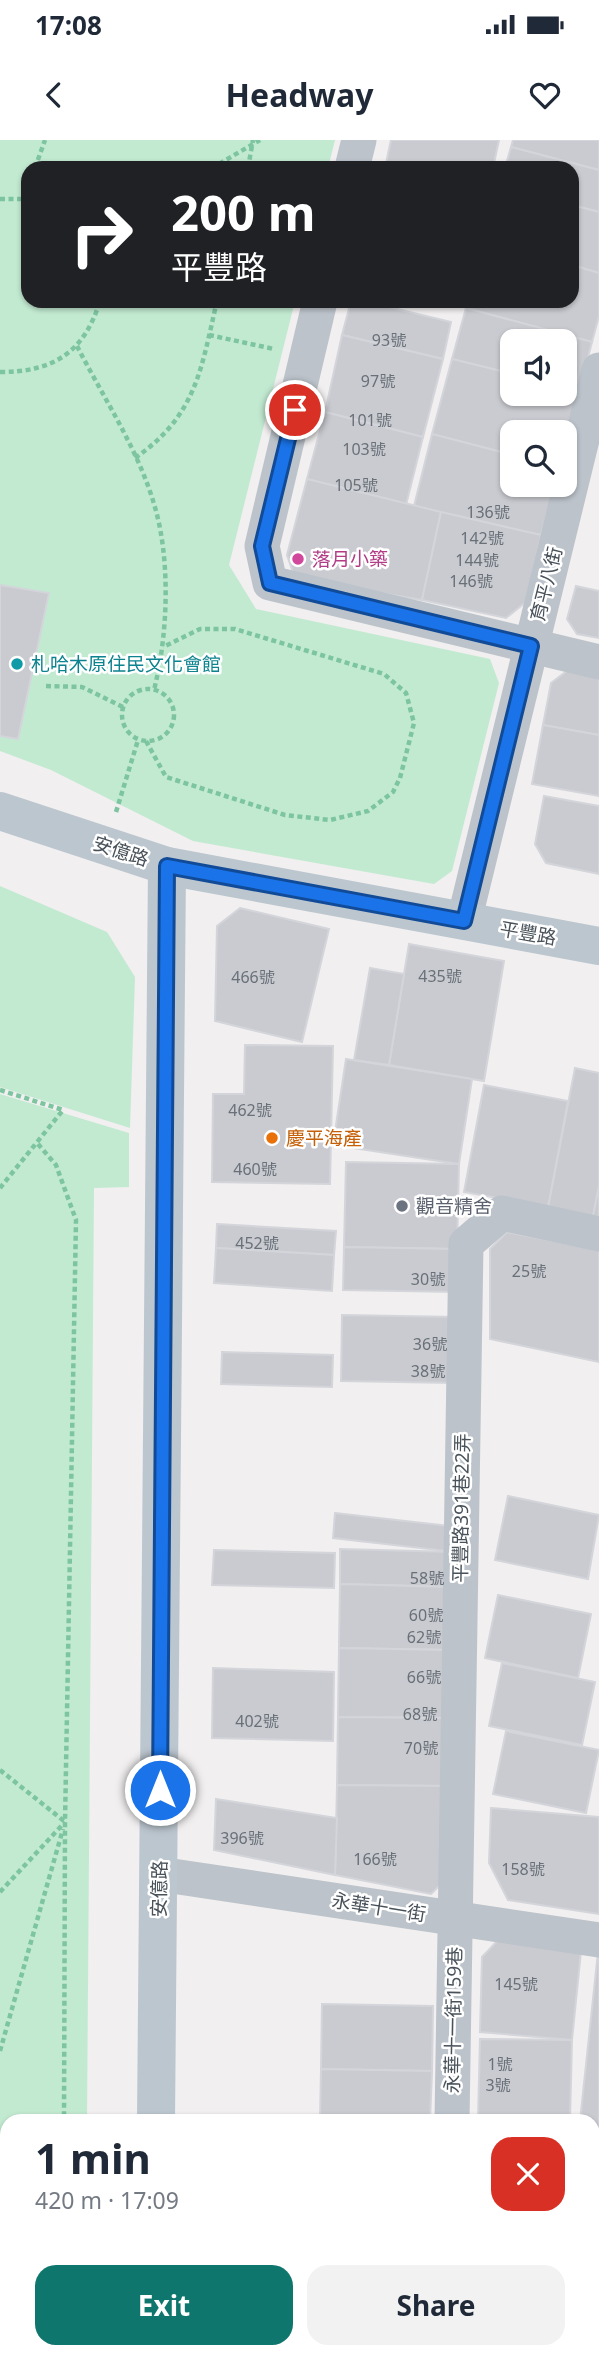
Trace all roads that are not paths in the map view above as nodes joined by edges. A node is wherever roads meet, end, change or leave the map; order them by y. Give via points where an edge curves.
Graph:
1 (359, 140) edge
2 (354, 161) edge
3 (318, 308) edge
4 (598, 378) edge
5 (531, 646) junction
6 (599, 662) edge
7 (0, 811) edge
8 (167, 866) junction
9 (464, 921) junction
10 (599, 946) edge
11 (599, 1234) edge
12 (159, 1874) junction
13 (455, 1918) junction
14 (599, 1940) edge
15 (156, 2114) edge
16 (452, 2114) edge

1 - 2 street
3 - 5 street via 262,546 270,583
4 - 5 street, 育平八街
5 - 6 street
5 - 9 street, 育平八街
7 - 8 street, 安億路
8 - 9 street, 平豐路
8 - 12 street, 安億路
9 - 10 street, 平豐路
11 - 13 street, 平豐路391巷22弄 via 502,1213 466,1244
12 - 13 street, 永華十一街
12 - 15 street, 安億路
13 - 14 street, 永華十一街
13 - 16 street, 永華十一街159巷

